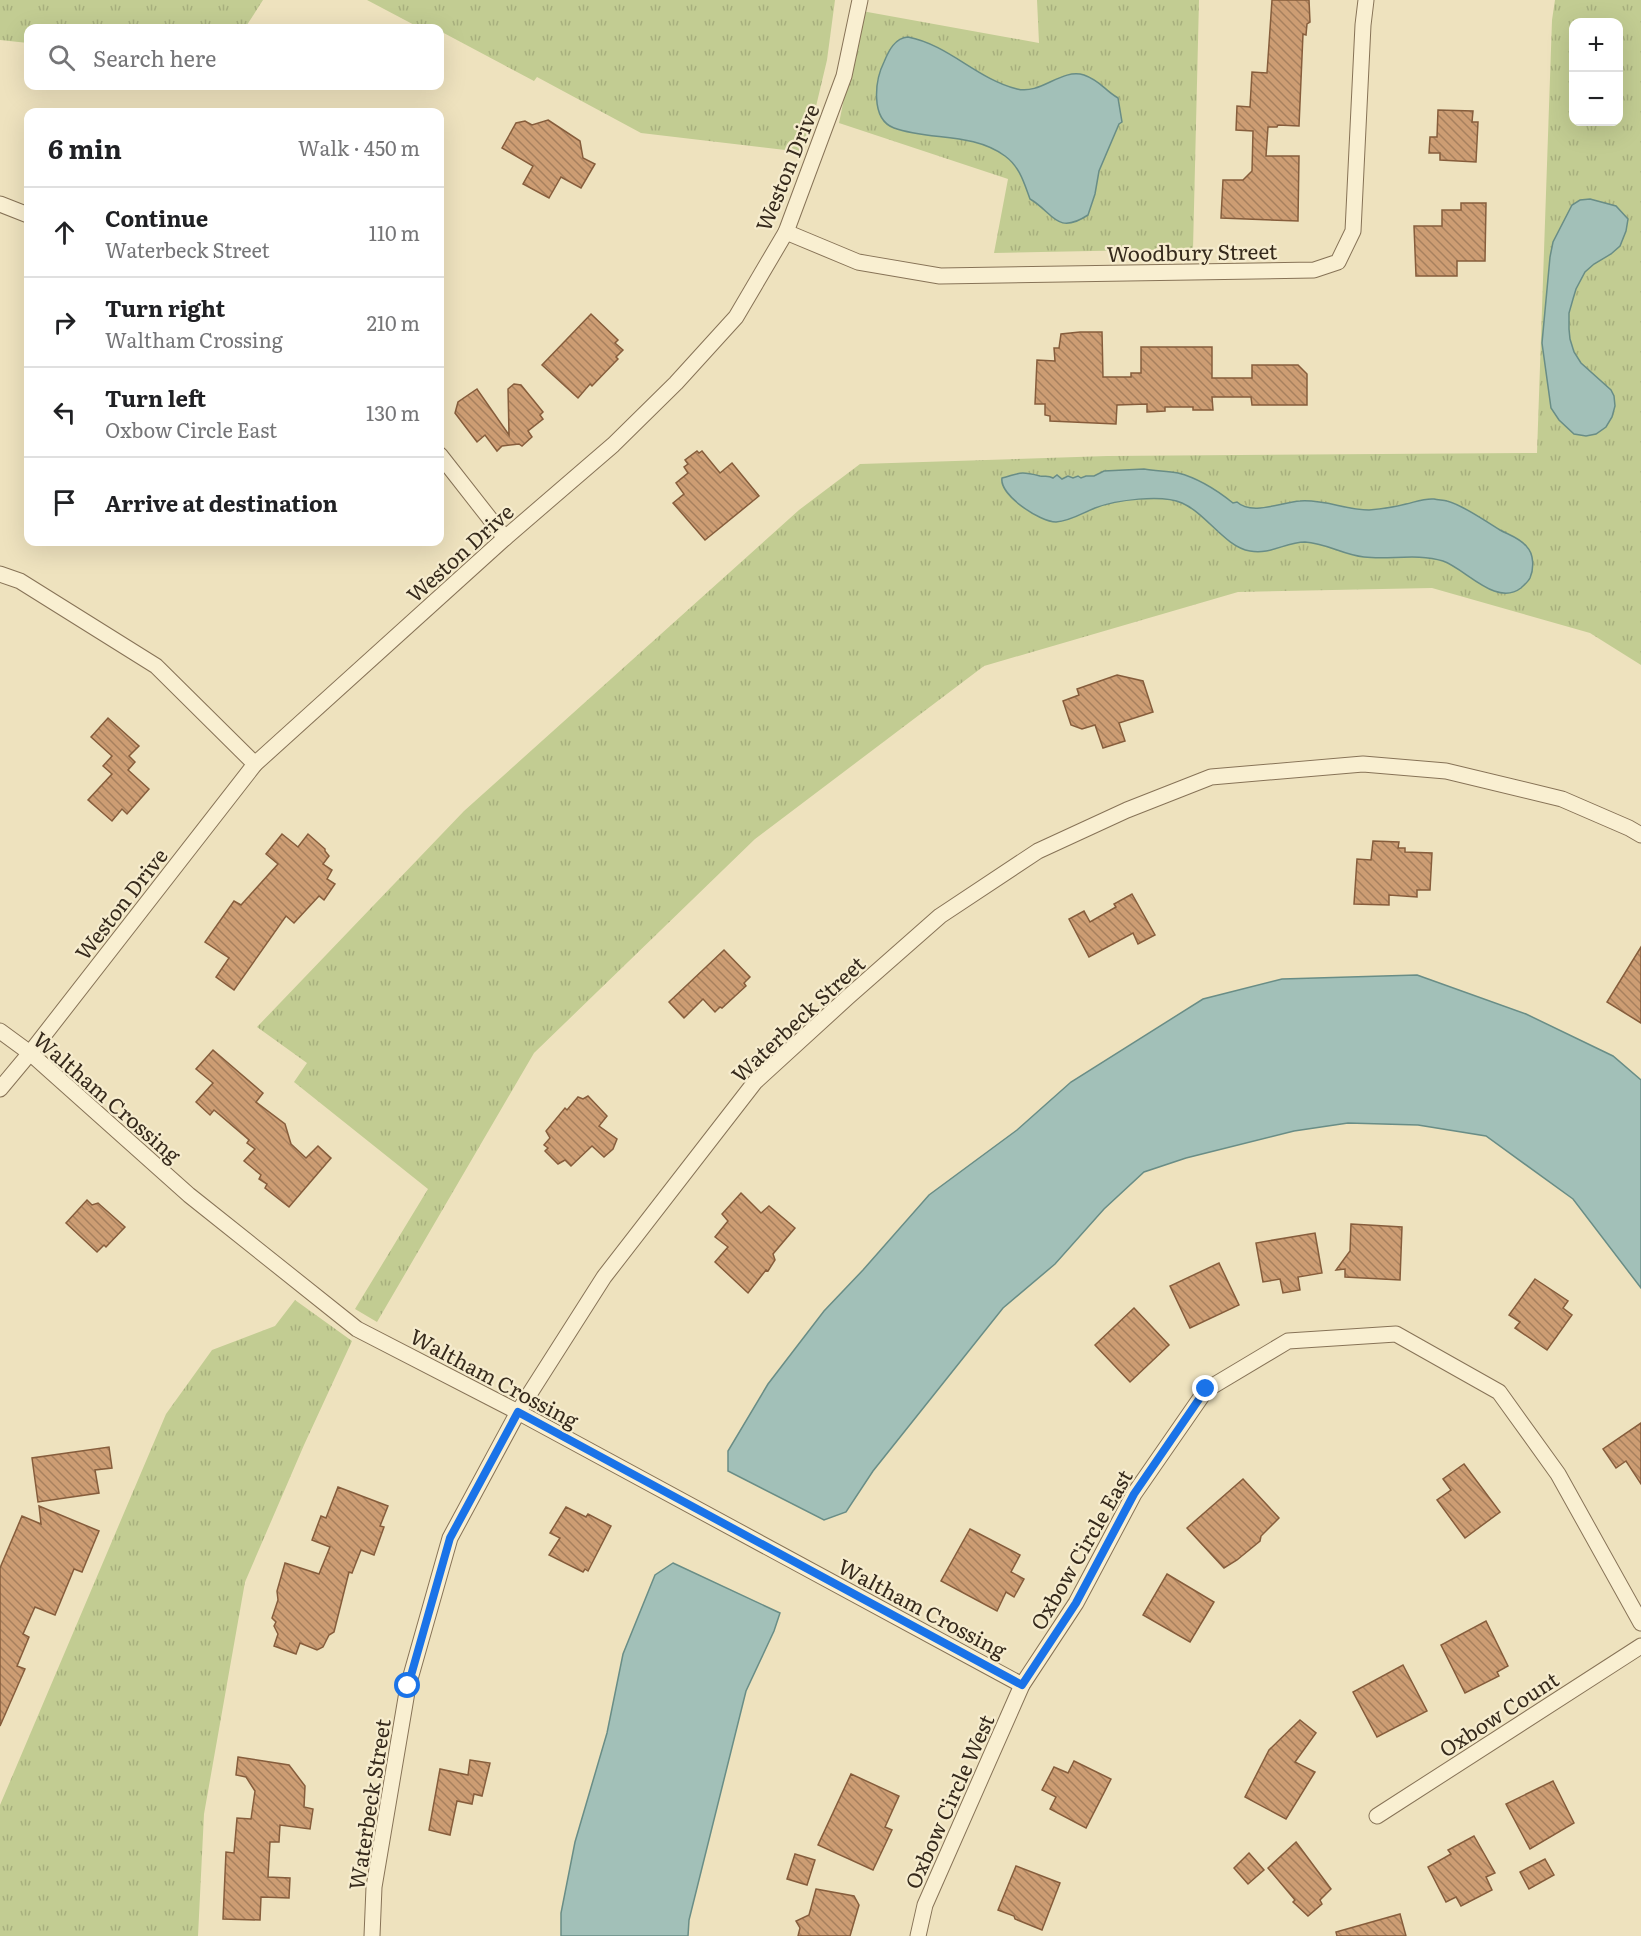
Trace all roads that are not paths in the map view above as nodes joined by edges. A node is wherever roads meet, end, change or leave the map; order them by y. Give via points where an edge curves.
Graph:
1 (860, 0) edge
2 (1366, 0) edge
3 (0, 204) edge
4 (24, 213) edge
5 (786, 232) junction
6 (444, 460) edge
7 (506, 538) junction
8 (0, 573) edge
9 (255, 764) junction
10 (1641, 835) edge
11 (0, 1031) edge
12 (30, 1053) junction
13 (0, 1089) edge
14 (518, 1412) junction
15 (1641, 1623) edge
16 (1641, 1646) edge
17 (1022, 1685) junction
18 (1377, 1815) dead end
19 (372, 1936) edge
20 (918, 1936) edge

1 - 5 street, Weston Drive via 843,76
2 - 5 street, Woodbury Street via 1353,231 1338,262 1314,270 940,276 858,262
3 - 4 street
5 - 7 street, Weston Drive via 736,317 676,383 613,445
6 - 7 street
7 - 9 street, Weston Drive
8 - 9 street via 20,581 156,666
9 - 12 street, Weston Drive
10 - 14 street, Waterbeck Street via 1562,799 1446,771 1363,764 1211,777 1038,851 940,916 755,1083 604,1277
11 - 12 street, Waltham Crossing
12 - 13 street, Weston Drive
12 - 14 street, Waltham Crossing via 189,1195 357,1329
14 - 17 street, Waltham Crossing
14 - 19 street, Waterbeck Street via 450,1538 408,1686 374,1887
15 - 17 street, Oxbow Circle East via 1558,1474 1499,1392 1395,1334 1288,1341 1206,1389 1134,1494 1076,1603
16 - 18 street, Oxbow Count
17 - 20 street, Oxbow Circle West via 925,1905

